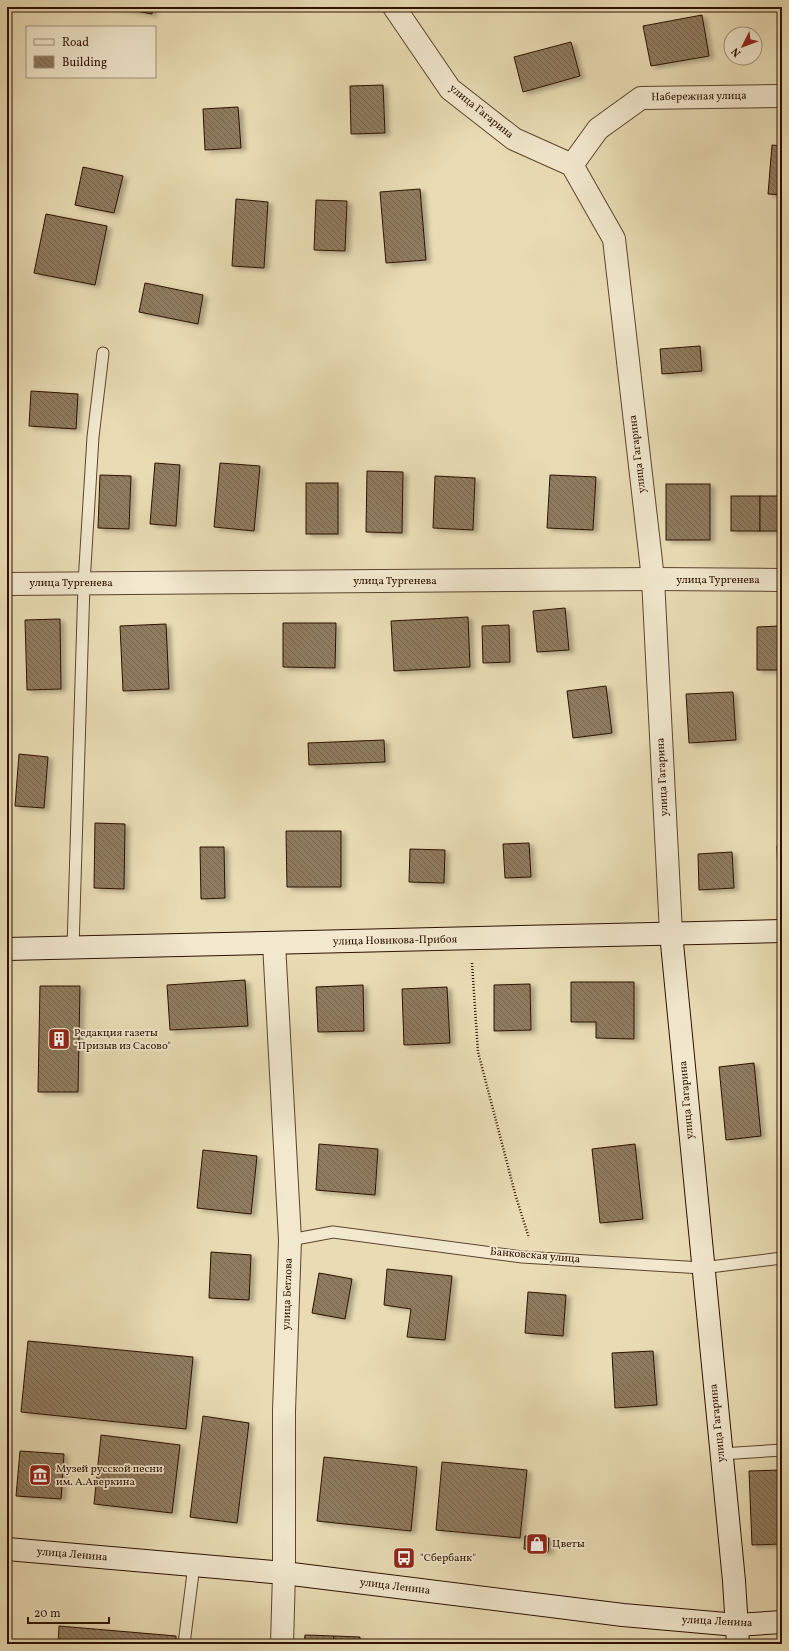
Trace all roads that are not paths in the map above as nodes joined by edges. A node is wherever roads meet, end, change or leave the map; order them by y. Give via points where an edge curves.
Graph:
1 (394, 7) edge
2 (782, 96) edge
3 (572, 165) junction
4 (103, 353) dead end
5 (653, 579) junction
6 (782, 580) edge
7 (84, 583) junction
8 (7, 584) edge
9 (782, 931) edge
10 (671, 933) junction
11 (274, 943) junction
12 (73, 948) junction
13 (7, 949) edge
14 (290, 1240) junction
15 (782, 1258) edge
16 (702, 1268) junction
17 (782, 1450) edge
18 (721, 1454) junction
19 (7, 1550) edge
20 (194, 1565) junction
21 (284, 1573) junction
22 (782, 1622) edge
23 (738, 1634) edge
24 (184, 1644) edge
25 (282, 1644) edge

1 - 3 street, улица Гагарина via 450,89 514,139
2 - 3 street, Набережная улица via 641,98 598,129
3 - 5 street, улица Гагарина via 614,239
4 - 7 lane via 93,437
5 - 6 street, улица Тургенева
5 - 7 street, улица Тургенева
5 - 10 street, улица Гагарина
7 - 8 street, улица Тургенева
7 - 12 lane
9 - 10 street, улица Новикова-Прибоя
10 - 11 street, улица Новикова-Прибоя
10 - 16 street, улица Гагарина
11 - 12 street, улица Новикова-Прибоя
11 - 14 street, улица Беглова
12 - 13 street, улица Новикова-Прибоя
14 - 16 lane, Банковская улица via 333,1232 536,1258
14 - 21 street, улица Беглова via 284,1411
15 - 16 lane, Банковская улица
16 - 18 street, улица Гагарина
17 - 18 lane
18 - 23 street, улица Гагарина
19 - 20 street, улица Ленина
20 - 21 street, улица Ленина
20 - 24 lane
21 - 23 street, улица Ленина via 623,1615
21 - 25 street, улица Беглова
22 - 23 street, улица Ленина

